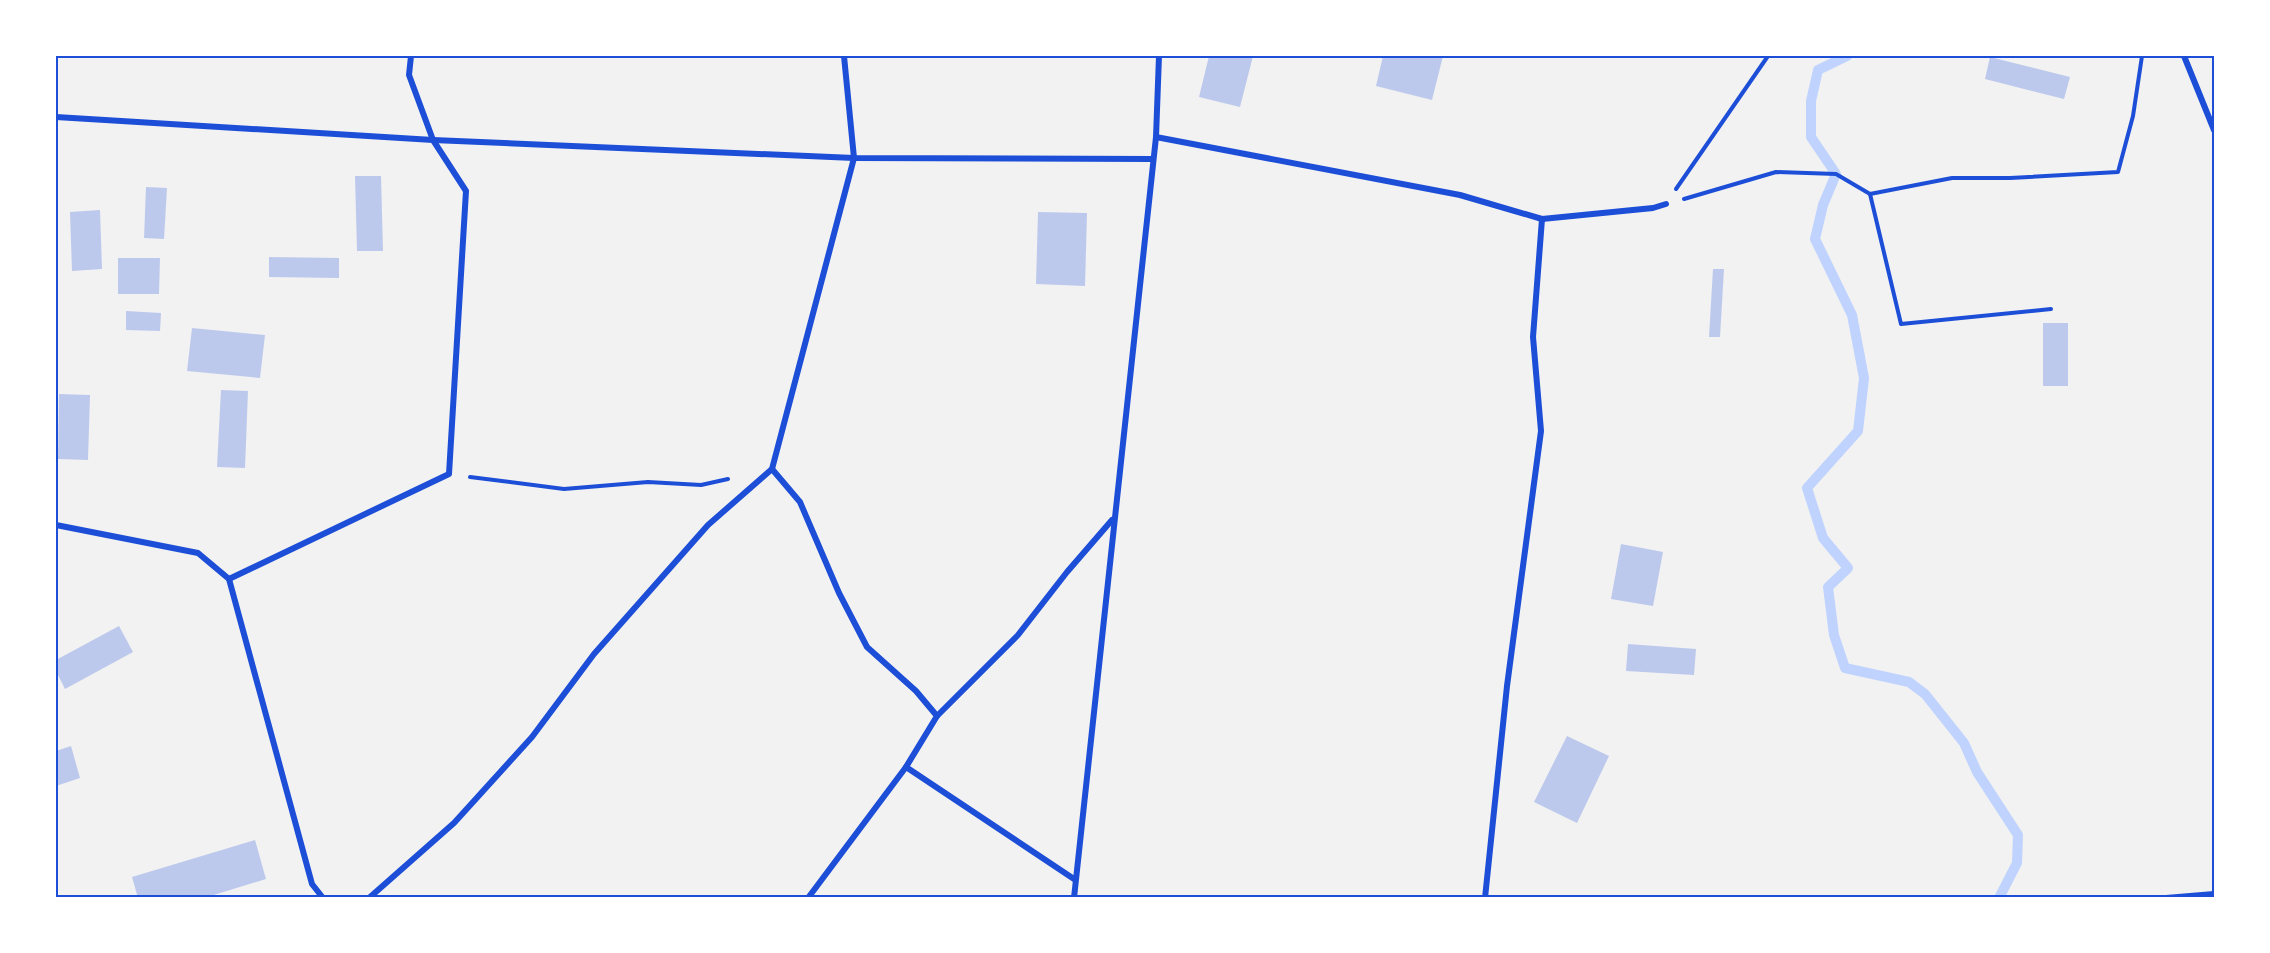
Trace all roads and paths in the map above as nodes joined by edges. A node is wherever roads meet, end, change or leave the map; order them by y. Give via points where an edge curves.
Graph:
1 (411, 56) edge
2 (844, 56) edge
3 (1159, 56) edge
4 (1768, 56) edge
5 (2142, 56) edge
6 (2184, 56) edge
7 (56, 117) edge
8 (2214, 130) edge
9 (1156, 137) junction
10 (433, 140) junction
11 (854, 158) junction
12 (1153, 159) junction
13 (1870, 194) junction
14 (1666, 204) junction
15 (1542, 219) junction
16 (2050, 309) dead end
17 (772, 468) junction
18 (449, 474) junction
19 (731, 478) dead end
20 (1113, 520) junction
21 (56, 525) edge
22 (229, 579) junction
23 (937, 716) junction
24 (906, 767) junction
25 (1074, 879) junction
26 (2214, 894) edge
27 (323, 897) edge
28 (369, 897) edge
29 (808, 897) edge
30 (1074, 897) edge
31 (1485, 897) edge
32 (2166, 897) edge
33 (2174, 897) edge

1 - 10 street via 409,75
2 - 11 street
3 - 9 street
4 - 14 path
5 - 13 path via 2133,116 2118,172 1952,178
6 - 8 street
7 - 10 street
9 - 12 street
9 - 15 street via 1460,195
10 - 11 street
10 - 18 street via 466,190
11 - 12 street
11 - 17 street
12 - 20 street
13 - 14 path via 1836,174 1776,172
13 - 16 path via 1901,324
14 - 15 street
15 - 31 street via 1533,337 1541,431 1507,686
17 - 23 street via 800,502 867,647 916,691
17 - 28 street via 708,525 664,574 594,654 532,737 454,823
18 - 19 path via 564,489 648,482 701,485
18 - 22 street
20 - 23 street via 1018,635
20 - 25 street
21 - 22 street via 198,553
22 - 27 street via 312,884
23 - 24 street
24 - 25 street
24 - 29 street
25 - 30 street
26 - 33 street
32 - 33 street

